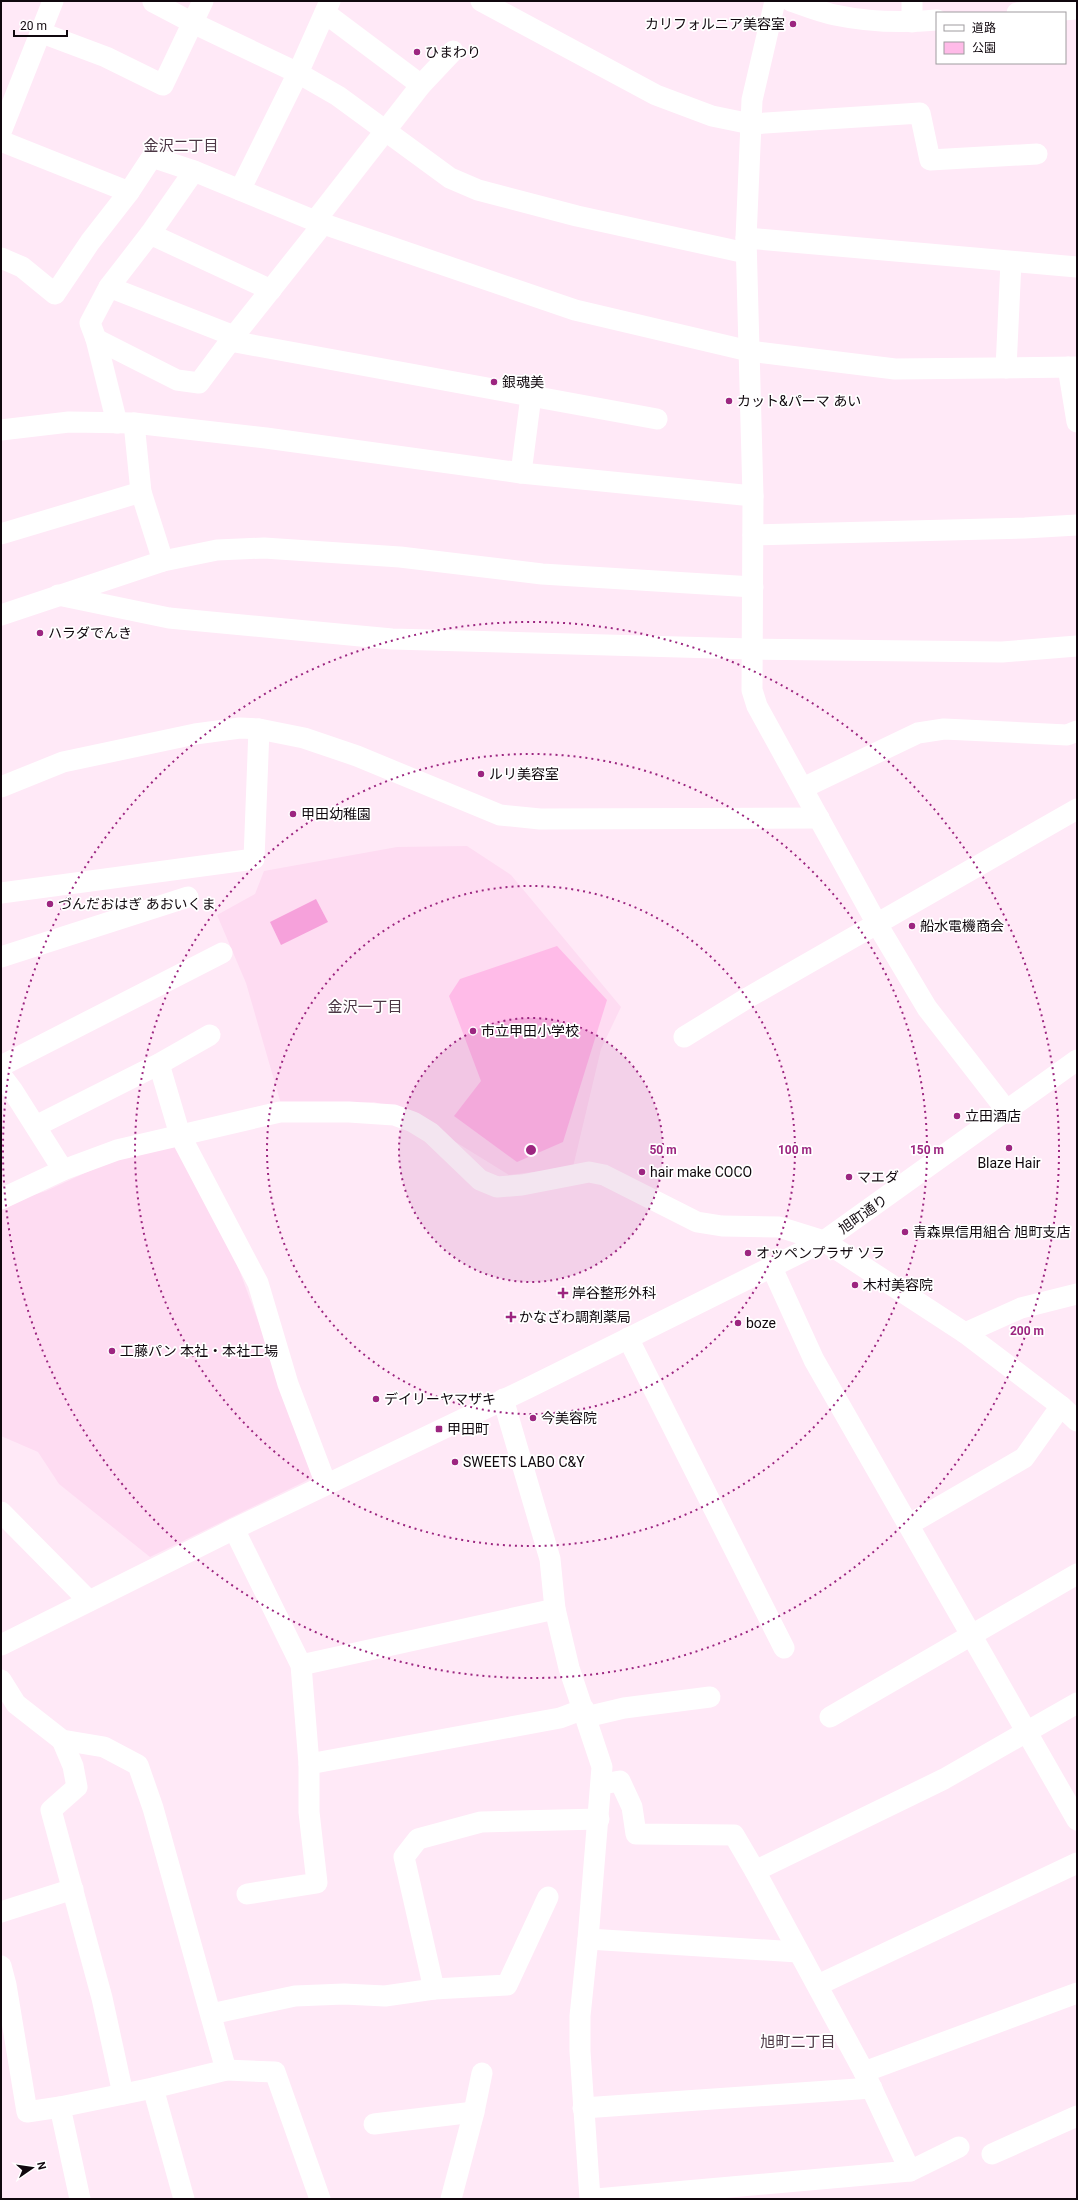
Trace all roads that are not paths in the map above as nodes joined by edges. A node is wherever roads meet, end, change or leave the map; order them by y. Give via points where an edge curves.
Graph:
1 (53, 1) edge
2 (203, 1) edge
3 (482, 1) edge
4 (775, 1) edge
5 (791, 1) edge
6 (912, 1) edge
7 (153, 2) edge
8 (328, 7) edge
9 (1077, 9) edge
10 (1033, 12) edge
11 (936, 20) edge
12 (912, 22) junction
13 (193, 24) junction
14 (42, 33) junction
15 (453, 51) dead end
16 (298, 74) junction
17 (421, 85) junction
18 (751, 124) junction
19 (386, 131) junction
20 (1, 132) edge
21 (1, 141) edge
22 (1037, 154) dead end
23 (194, 171) junction
24 (240, 190) junction
25 (129, 192) junction
26 (319, 222) junction
27 (150, 234) junction
28 (746, 245) junction
29 (1, 258) edge
30 (1011, 262) junction
31 (1077, 268) edge
32 (109, 287) junction
33 (270, 290) junction
34 (232, 338) junction
35 (96, 339) junction
36 (749, 351) junction
37 (1072, 367) edge
38 (1006, 368) junction
39 (531, 396) junction
40 (657, 419) dead end
41 (1077, 422) edge
42 (125, 423) junction
43 (1, 430) edge
44 (522, 473) junction
45 (141, 492) junction
46 (753, 496) junction
47 (1077, 525) edge
48 (1, 534) edge
49 (753, 535) junction
50 (163, 561) junction
51 (753, 587) junction
52 (58, 595) junction
53 (1, 615) edge
54 (1077, 646) edge
55 (751, 648) junction
56 (259, 728) junction
57 (1077, 731) edge
58 (1, 787) edge
59 (803, 788) junction
60 (1075, 814) edge
61 (819, 818) junction
62 (1, 893) edge
63 (188, 897) dead end
64 (877, 924) junction
65 (222, 953) dead end
66 (1, 957) edge
67 (210, 1035) dead end
68 (684, 1037) dead end
69 (1077, 1060) edge
70 (159, 1064) junction
71 (1, 1066) edge
72 (5, 1088) edge
73 (1007, 1111) junction
74 (36, 1126) junction
75 (180, 1135) junction
76 (63, 1170) junction
77 (1, 1199) edge
78 (824, 1241) junction
79 (772, 1268) junction
80 (1077, 1294) edge
81 (966, 1333) junction
82 (628, 1338) junction
83 (502, 1399) junction
84 (1061, 1406) junction
85 (1077, 1421) edge
86 (326, 1484) junction
87 (1, 1512) edge
88 (908, 1525) junction
89 (234, 1529) junction
90 (1077, 1574) edge
91 (89, 1601) junction
92 (555, 1610) junction
93 (972, 1637) junction
94 (1, 1645) edge
95 (784, 1648) dead end
96 (301, 1666) junction
97 (1, 1680) edge
98 (710, 1697) dead end
99 (1077, 1703) edge
100 (585, 1713) junction
101 (830, 1717) dead end
102 (1026, 1732) junction
103 (62, 1740) junction
104 (310, 1764) junction
105 (602, 1784) junction
106 (599, 1819) junction
107 (1077, 1820) edge
108 (1077, 1863) edge
109 (754, 1871) junction
110 (72, 1889) junction
111 (248, 1894) dead end
112 (548, 1897) dead end
113 (1, 1912) edge
114 (588, 1939) junction
115 (798, 1952) junction
116 (1, 1966) edge
117 (818, 1985) junction
118 (434, 1990) junction
119 (1077, 1993) edge
120 (211, 2014) junction
121 (9, 2049) edge
122 (226, 2070) junction
123 (482, 2073) dead end
124 (868, 2080) junction
125 (153, 2088) junction
126 (123, 2094) junction
127 (60, 2107) junction
128 (583, 2108) junction
129 (474, 2112) junction
130 (1077, 2116) edge
131 (374, 2124) dead end
132 (959, 2147) dead end
133 (992, 2154) dead end
134 (910, 2171) junction
135 (80, 2199) edge
136 (184, 2199) edge
137 (320, 2199) edge
138 (451, 2199) edge
139 (590, 2199) edge
140 (596, 2199) edge

1 - 14 street
2 - 13 street
3 - 18 street via 656,95 712,116
4 - 18 street via 752,100
5 - 12 street via 835,15
6 - 12 street
7 - 13 street
8 - 16 street
8 - 17 street
9 - 10 street
11 - 12 street
13 - 14 street via 163,85 106,56
13 - 16 street
14 - 20 street
15 - 17 street
16 - 19 street via 338,96
16 - 24 street
17 - 19 street
18 - 22 street via 920,113 930,160
18 - 28 street
19 - 26 street
19 - 28 street via 450,178 478,190 577,216
21 - 25 street
23 - 24 street
23 - 25 street via 152,158
23 - 27 street
24 - 26 street
25 - 29 street via 90,242 55,294 22,267
26 - 33 street
26 - 36 street via 575,310
27 - 32 street
27 - 33 street
28 - 30 street
28 - 36 street
30 - 31 street
30 - 38 street
32 - 34 street
32 - 35 street via 90,323
33 - 34 street
34 - 35 street via 199,383 177,380
34 - 39 street
35 - 42 street
36 - 38 street via 895,369
36 - 46 street
37 - 38 street
37 - 41 street
39 - 40 street
39 - 44 street
42 - 43 street via 70,422
42 - 44 street via 266,438
42 - 45 street
44 - 46 street
45 - 48 street
45 - 50 street
46 - 49 street
47 - 49 street
49 - 51 street
50 - 51 street via 217,550 264,548 400,557 542,574
50 - 52 street
51 - 55 street
52 - 53 street
52 - 55 street via 169,618 392,639
54 - 55 street via 1002,652
55 - 59 street via 752,690 757,706
56 - 58 street via 195,734 62,762
56 - 61 street via 304,738 357,756 500,815 540,819
56 - 62 street via 254,859
57 - 59 street via 1067,735 944,729 918,733
59 - 61 street
60 - 64 street
61 - 64 street
63 - 66 street
64 - 68 street
64 - 73 street via 927,1008
65 - 71 street
67 - 70 street
69 - 73 street, 旭町通り
70 - 74 street
70 - 75 street
72 - 74 street
73 - 78 street, 旭町通り
74 - 76 street
75 - 76 street via 118,1150
75 - 78 street via 280,1112 394,1115 413,1122 431,1133 480,1180 497,1187 522,1185 589,1172 604,1175 697,1222 722,1226 779,1227
75 - 86 street via 258,1283 288,1384
76 - 77 street
78 - 79 street, 旭町通り
78 - 81 street
79 - 82 street, 旭町通り
79 - 88 street via 814,1360
80 - 81 street via 1021,1308
81 - 84 street
82 - 83 street, 旭町通り
82 - 95 street
83 - 86 street, 旭町通り
83 - 92 street via 550,1559
84 - 85 street
84 - 88 street via 1024,1458
86 - 89 street, 旭町通り
87 - 91 street
88 - 93 street
89 - 91 street, 旭町通り
89 - 96 street
90 - 93 street
91 - 94 street, 旭町通り
92 - 96 street
92 - 100 street via 568,1668
93 - 101 street
93 - 102 street
96 - 104 street
97 - 103 street via 16,1704
98 - 100 street
99 - 102 street
100 - 104 street
100 - 105 street via 602,1767
102 - 107 street
102 - 109 street via 944,1779
103 - 110 street via 73,1766 77,1787 51,1810
103 - 120 street via 104,1747 138,1765 153,1808
104 - 111 street via 309,1812 317,1884
105 - 106 street
105 - 109 street via 620,1781 632,1807 636,1834 734,1835
106 - 114 street
106 - 118 street via 481,1822 418,1840 404,1857
108 - 117 street
109 - 115 street
110 - 113 street
110 - 126 street via 102,1998
112 - 118 street via 507,1985
114 - 115 street
114 - 128 street via 580,2016
115 - 117 street
116 - 121 street
117 - 124 street
118 - 120 street via 384,1996 295,1996
119 - 124 street
120 - 122 street
121 - 127 street via 27,2112
122 - 125 street
122 - 137 street via 275,2072
123 - 129 street
124 - 128 street
124 - 134 street
125 - 126 street
125 - 136 street
126 - 127 street
127 - 135 street
128 - 139 street
129 - 131 street
129 - 138 street
130 - 133 street
132 - 134 street
134 - 140 street

